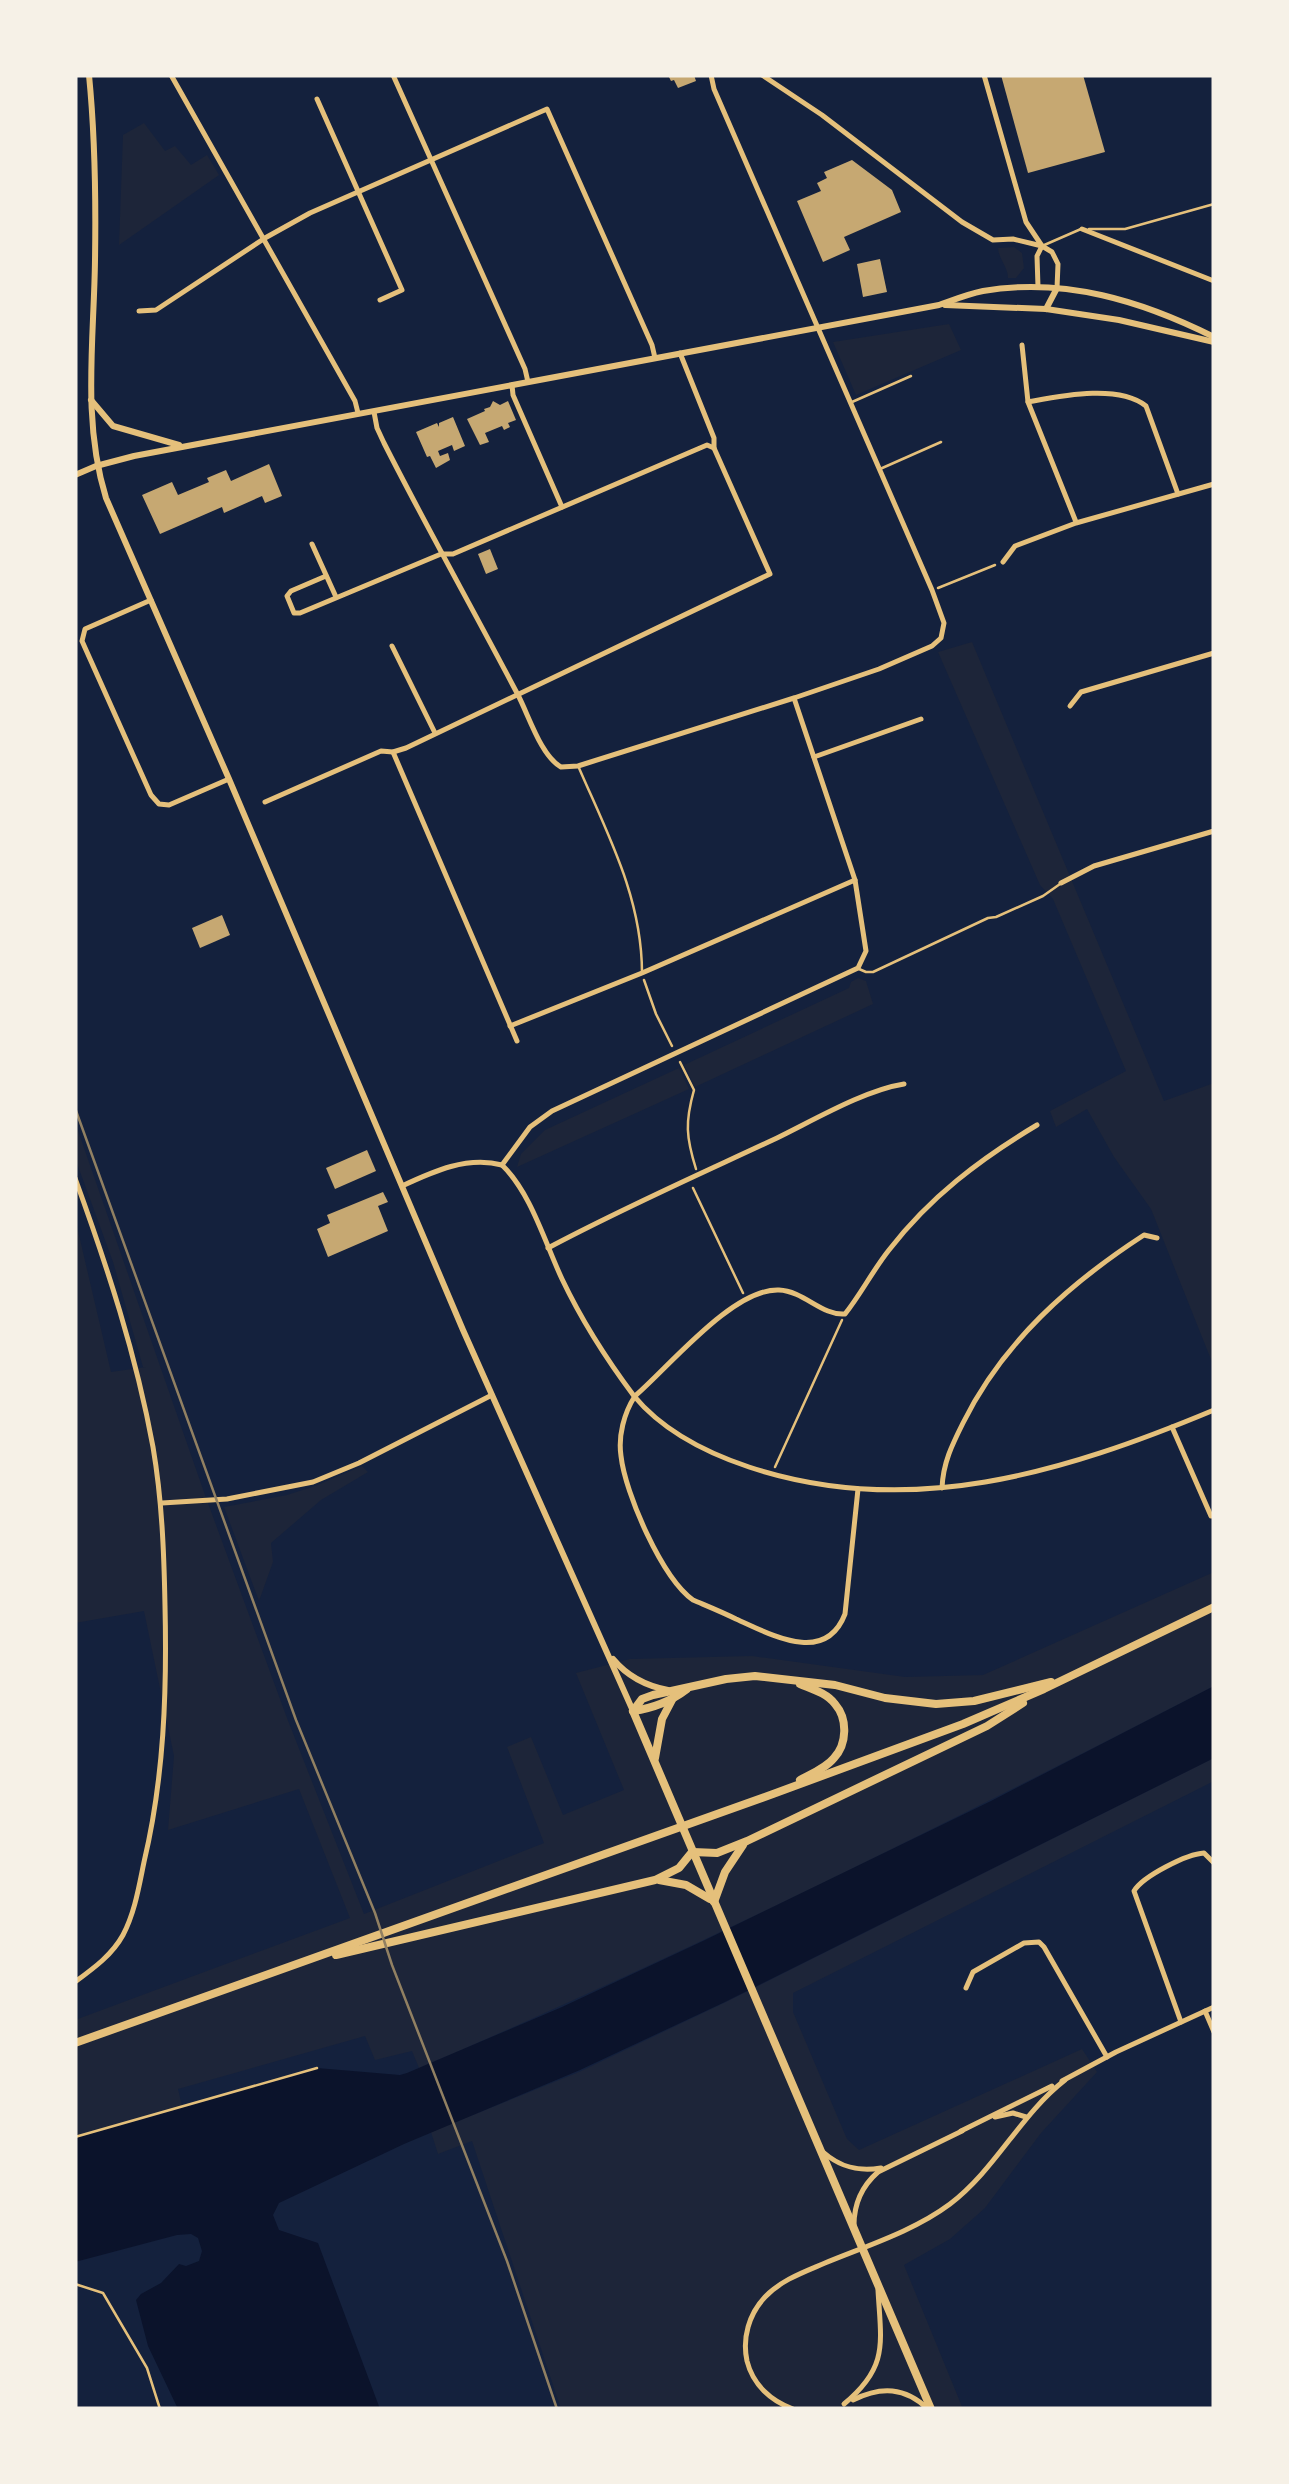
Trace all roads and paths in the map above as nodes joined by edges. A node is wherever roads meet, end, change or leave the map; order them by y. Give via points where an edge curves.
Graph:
1 (89, 75) edge
2 (171, 75) edge
3 (394, 75) edge
4 (710, 75) edge
5 (762, 75) edge
6 (984, 75) edge
7 (317, 99) dead end
8 (431, 158) junction
9 (358, 191) junction
10 (1214, 204) edge
11 (1082, 229) junction
12 (265, 238) junction
13 (1042, 246) junction
14 (1214, 281) edge
15 (1038, 288) junction
16 (1057, 288) junction
17 (380, 300) dead end
18 (938, 305) junction
19 (1046, 309) junction
20 (139, 311) dead end
21 (816, 326) junction
22 (1214, 340) edge
23 (1022, 345) dead end
24 (680, 353) junction
25 (655, 358) junction
26 (911, 376) dead end
27 (528, 382) junction
28 (512, 385) junction
29 (90, 398) junction
30 (1028, 402) junction
31 (850, 403) junction
32 (374, 412) junction
33 (358, 415) junction
34 (940, 442) dead end
35 (184, 447) junction
36 (714, 448) junction
37 (96, 466) junction
38 (879, 470) junction
39 (75, 475) edge
40 (1214, 484) edge
41 (1178, 494) junction
42 (562, 508) junction
43 (1076, 522) junction
44 (312, 544) dead end
45 (441, 554) junction
46 (1002, 562) joint
47 (326, 576) junction
48 (932, 590) junction
49 (336, 597) junction
50 (150, 600) junction
51 (392, 646) dead end
52 (1214, 653) edge
53 (517, 694) junction
54 (794, 698) junction
55 (1070, 706) dead end
56 (922, 719) dead end
57 (435, 733) junction
58 (392, 752) junction
59 (814, 756) junction
60 (578, 766) junction
61 (229, 778) junction
62 (265, 802) dead end
63 (1214, 830) edge
64 (854, 880) junction
65 (1061, 883) joint
66 (858, 968) junction
67 (642, 974) junction
68 (510, 1026) junction
69 (516, 1041) dead end
70 (676, 1054) junction
71 (904, 1084) dead end
72 (1037, 1125) dead end
73 (502, 1165) junction
74 (698, 1175) junction
75 (75, 1178) edge
76 (689, 1180) junction
77 (402, 1186) junction
78 (1157, 1238) dead end
79 (548, 1248) junction
80 (746, 1299) junction
81 (845, 1314) junction
82 (492, 1395) junction
83 (635, 1396) junction
84 (1214, 1410) edge
85 (1172, 1427) junction
86 (772, 1474) junction
87 (858, 1489) junction
88 (942, 1489) junction
89 (162, 1503) junction
90 (1214, 1516) edge
91 (1214, 1607) edge
92 (608, 1655) junction
93 (1070, 1677) junction
94 (786, 1680) junction
95 (687, 1689) junction
96 (668, 1690) junction
97 (1044, 1690) junction
98 (672, 1700) junction
99 (632, 1711) junction
100 (654, 1762) junction
101 (773, 1794) junction
102 (747, 1841) junction
103 (692, 1852) junction
104 (1214, 1862) edge
105 (654, 1880) junction
106 (714, 1902) junction
107 (297, 1964) junction
108 (75, 1982) edge
109 (966, 1988) dead end
110 (1214, 2006) edge
111 (1205, 2011) junction
112 (1181, 2022) junction
113 (1214, 2032) edge
114 (75, 2043) edge
115 (1107, 2056) junction
116 (316, 2068) dead end
117 (1065, 2080) junction
118 (1026, 2117) junction
119 (961, 2132) junction
120 (75, 2137) edge
121 (820, 2150) junction
122 (884, 2167) junction
123 (855, 2230) junction
124 (75, 2284) edge
125 (878, 2286) junction
126 (844, 2404) junction
127 (836, 2408) edge
128 (160, 2409) edge
129 (793, 2409) edge
130 (930, 2409) edge

1 - 29 street via 95,259
2 - 12 street
3 - 8 street
4 - 21 street
5 - 13 street via 962,222 993,240
6 - 13 street via 1026,222
7 - 9 street
8 - 9 street
8 - 25 street via 543,109 550,112
8 - 27 street
9 - 12 street
9 - 17 street via 402,290
10 - 11 lane via 1124,229
11 - 13 lane
11 - 14 street
12 - 20 street via 156,310
12 - 33 street
13 - 15 street
13 - 16 street via 1058,264
15 - 16 street
15 - 18 street via 980,292
15 - 19 street
16 - 19 street
16 - 22 street via 1118,297
18 - 19 street
18 - 21 street
19 - 22 street
21 - 24 street
21 - 31 street
23 - 30 street
24 - 25 street
24 - 36 street
25 - 27 street
26 - 31 lane
27 - 28 street
28 - 32 street
28 - 42 street
29 - 35 street via 113,426
29 - 37 street
30 - 41 street via 1079,393 1136,398 1146,406
30 - 43 street
31 - 38 street
32 - 33 street
32 - 45 street
33 - 35 street
34 - 38 lane
35 - 37 street
36 - 42 street via 707,445
36 - 53 street via 770,574
37 - 39 street
37 - 50 street
38 - 48 street
40 - 41 street
41 - 43 street
42 - 45 street
43 - 46 street via 1015,546
44 - 47 street
45 - 49 street
45 - 53 street
46 - 48 path
47 - 49 street
47 - 49 street via 291,591 290,608 300,613
48 - 54 street via 944,623 932,646
50 - 61 street
50 - 61 street via 85,630 82,641 150,795 169,805
51 - 57 street
52 - 55 street via 1082,692
53 - 57 street
53 - 60 street via 552,761
54 - 59 street
54 - 60 street
56 - 59 street
57 - 58 street
58 - 62 street via 380,751
58 - 68 street
59 - 64 street
60 - 67 lane via 635,906
61 - 77 street
63 - 65 street via 1094,866
64 - 66 street via 866,951
64 - 67 street
65 - 66 lane via 873,972
66 - 70 street
67 - 68 street
67 - 70 path
68 - 69 street
70 - 73 street via 552,1110 530,1126
70 - 74 path via 694,1090 686,1118
71 - 74 street
72 - 81 street via 935,1198
73 - 77 street via 454,1165
73 - 79 street
74 - 76 street
75 - 89 street via 133,1352
76 - 79 street
76 - 80 path
77 - 82 street
78 - 88 street via 1144,1235 1084,1278 1012,1348 952,1446
79 - 83 street via 588,1326
80 - 81 street via 787,1291
80 - 83 street
81 - 86 path
82 - 89 street via 313,1482
82 - 92 street
83 - 86 street via 694,1443
83 - 87 street via 621,1456 669,1574 693,1600 775,1637 818,1641 842,1622
84 - 85 street
85 - 88 street via 1019,1476
85 - 90 street
86 - 87 street
87 - 88 street
89 - 108 street via 165,1702 152,1830 123,1936
91 - 93 main road
92 - 96 street via 629,1675
92 - 99 street
93 - 94 main road via 936,1704
93 - 97 main road
94 - 95 main road via 740,1677
94 - 101 main road via 835,1703 843,1742 825,1766
95 - 96 main road
95 - 98 main road
96 - 99 main road
97 - 101 main road
97 - 102 main road via 987,1726
98 - 99 main road
98 - 100 main road
99 - 100 main road
100 - 103 main road
101 - 107 main road
102 - 103 main road via 718,1854
102 - 106 main road
103 - 105 main road
103 - 106 main road
104 - 112 street via 1204,1853 1192,1854 1134,1890
105 - 106 main road via 686,1885
105 - 107 main road
106 - 121 main road
107 - 114 main road
109 - 115 street via 972,1972 1039,1942
110 - 111 street
111 - 112 street
111 - 113 street
112 - 115 street
115 - 117 street
116 - 120 path
117 - 118 street
117 - 119 street
118 - 119 street via 1003,2114
118 - 129 street via 965,2192 929,2218 774,2289 757,2307 746,2350 754,2377
119 - 122 street
121 - 122 street via 851,2168
121 - 123 main road
122 - 123 street via 860,2195
123 - 125 main road
124 - 128 lane via 103,2293 147,2368
125 - 126 street via 877,2363 869,2382
125 - 130 main road
126 - 127 street
126 - 130 street via 888,2389

